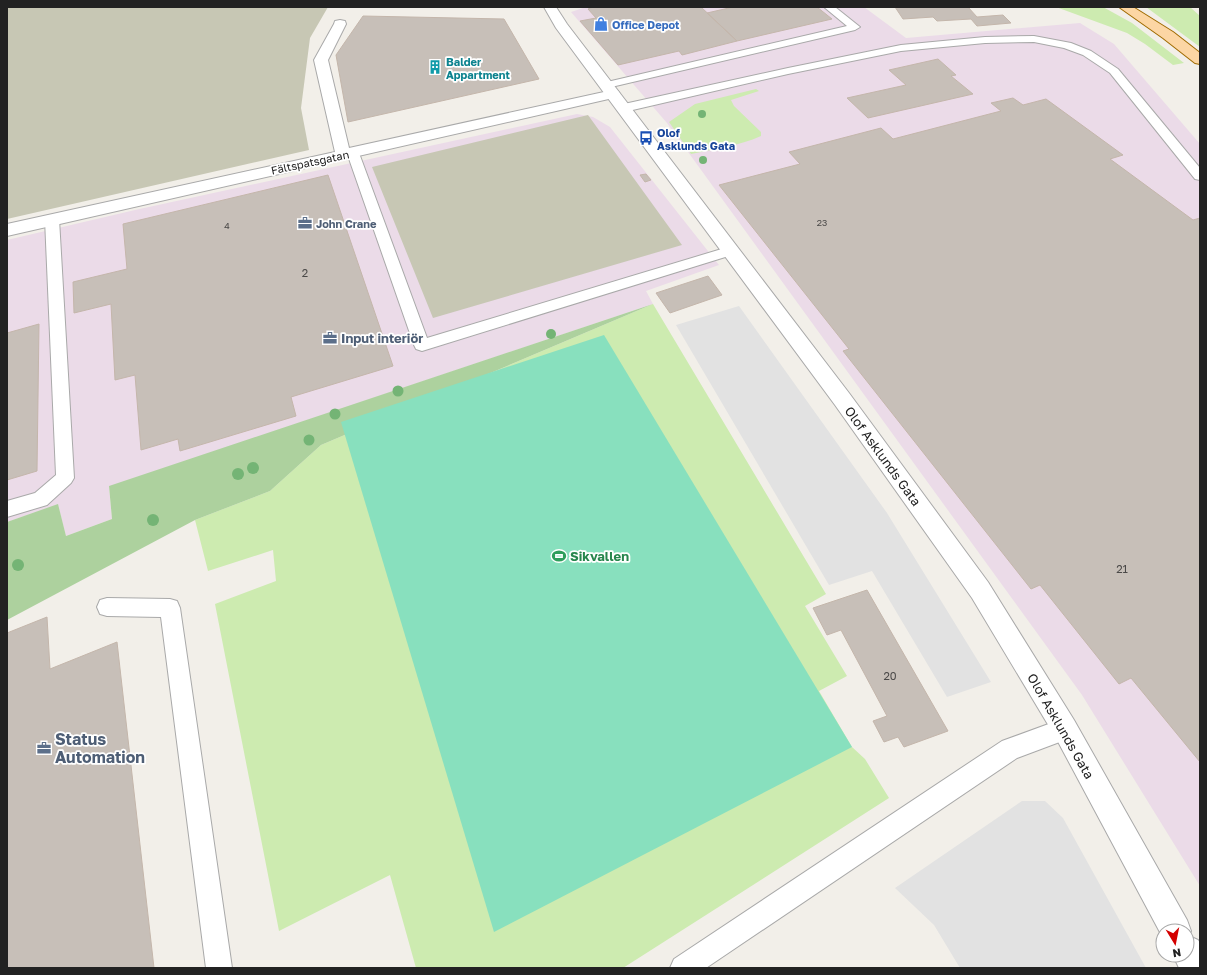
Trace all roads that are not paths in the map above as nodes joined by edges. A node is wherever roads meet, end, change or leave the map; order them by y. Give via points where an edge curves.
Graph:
1 (550, 7) edge
2 (829, 7) edge
3 (1125, 7) edge
4 (340, 24) dead end
5 (1200, 60) edge
6 (614, 96) junction
7 (348, 154) junction
8 (1200, 176) edge
9 (52, 220) junction
10 (7, 230) edge
11 (730, 251) junction
12 (7, 509) edge
13 (107, 607) dead end
14 (1065, 729) junction
15 (1172, 923) edge
16 (219, 968) edge
17 (683, 968) edge

1 - 6 street, Olof Asklunds Gata
2 - 6 lane via 855,27
3 - 5 main road via 1168,34
4 - 7 street via 321,60
6 - 7 street, Fältspatsgatan
6 - 8 lane via 788,71 900,48 985,40 1034,39 1087,53 1114,71
6 - 11 street, Olof Asklunds Gata
7 - 9 street, Fältspatsgatan
7 - 11 lane via 422,345
9 - 10 street, Fältspatsgatan
9 - 12 lane via 65,478 41,499
11 - 14 street, Olof Asklunds Gata via 842,399 980,590
13 - 16 lane via 170,608
14 - 15 street, Olof Asklunds Gata
14 - 17 lane via 1010,749

